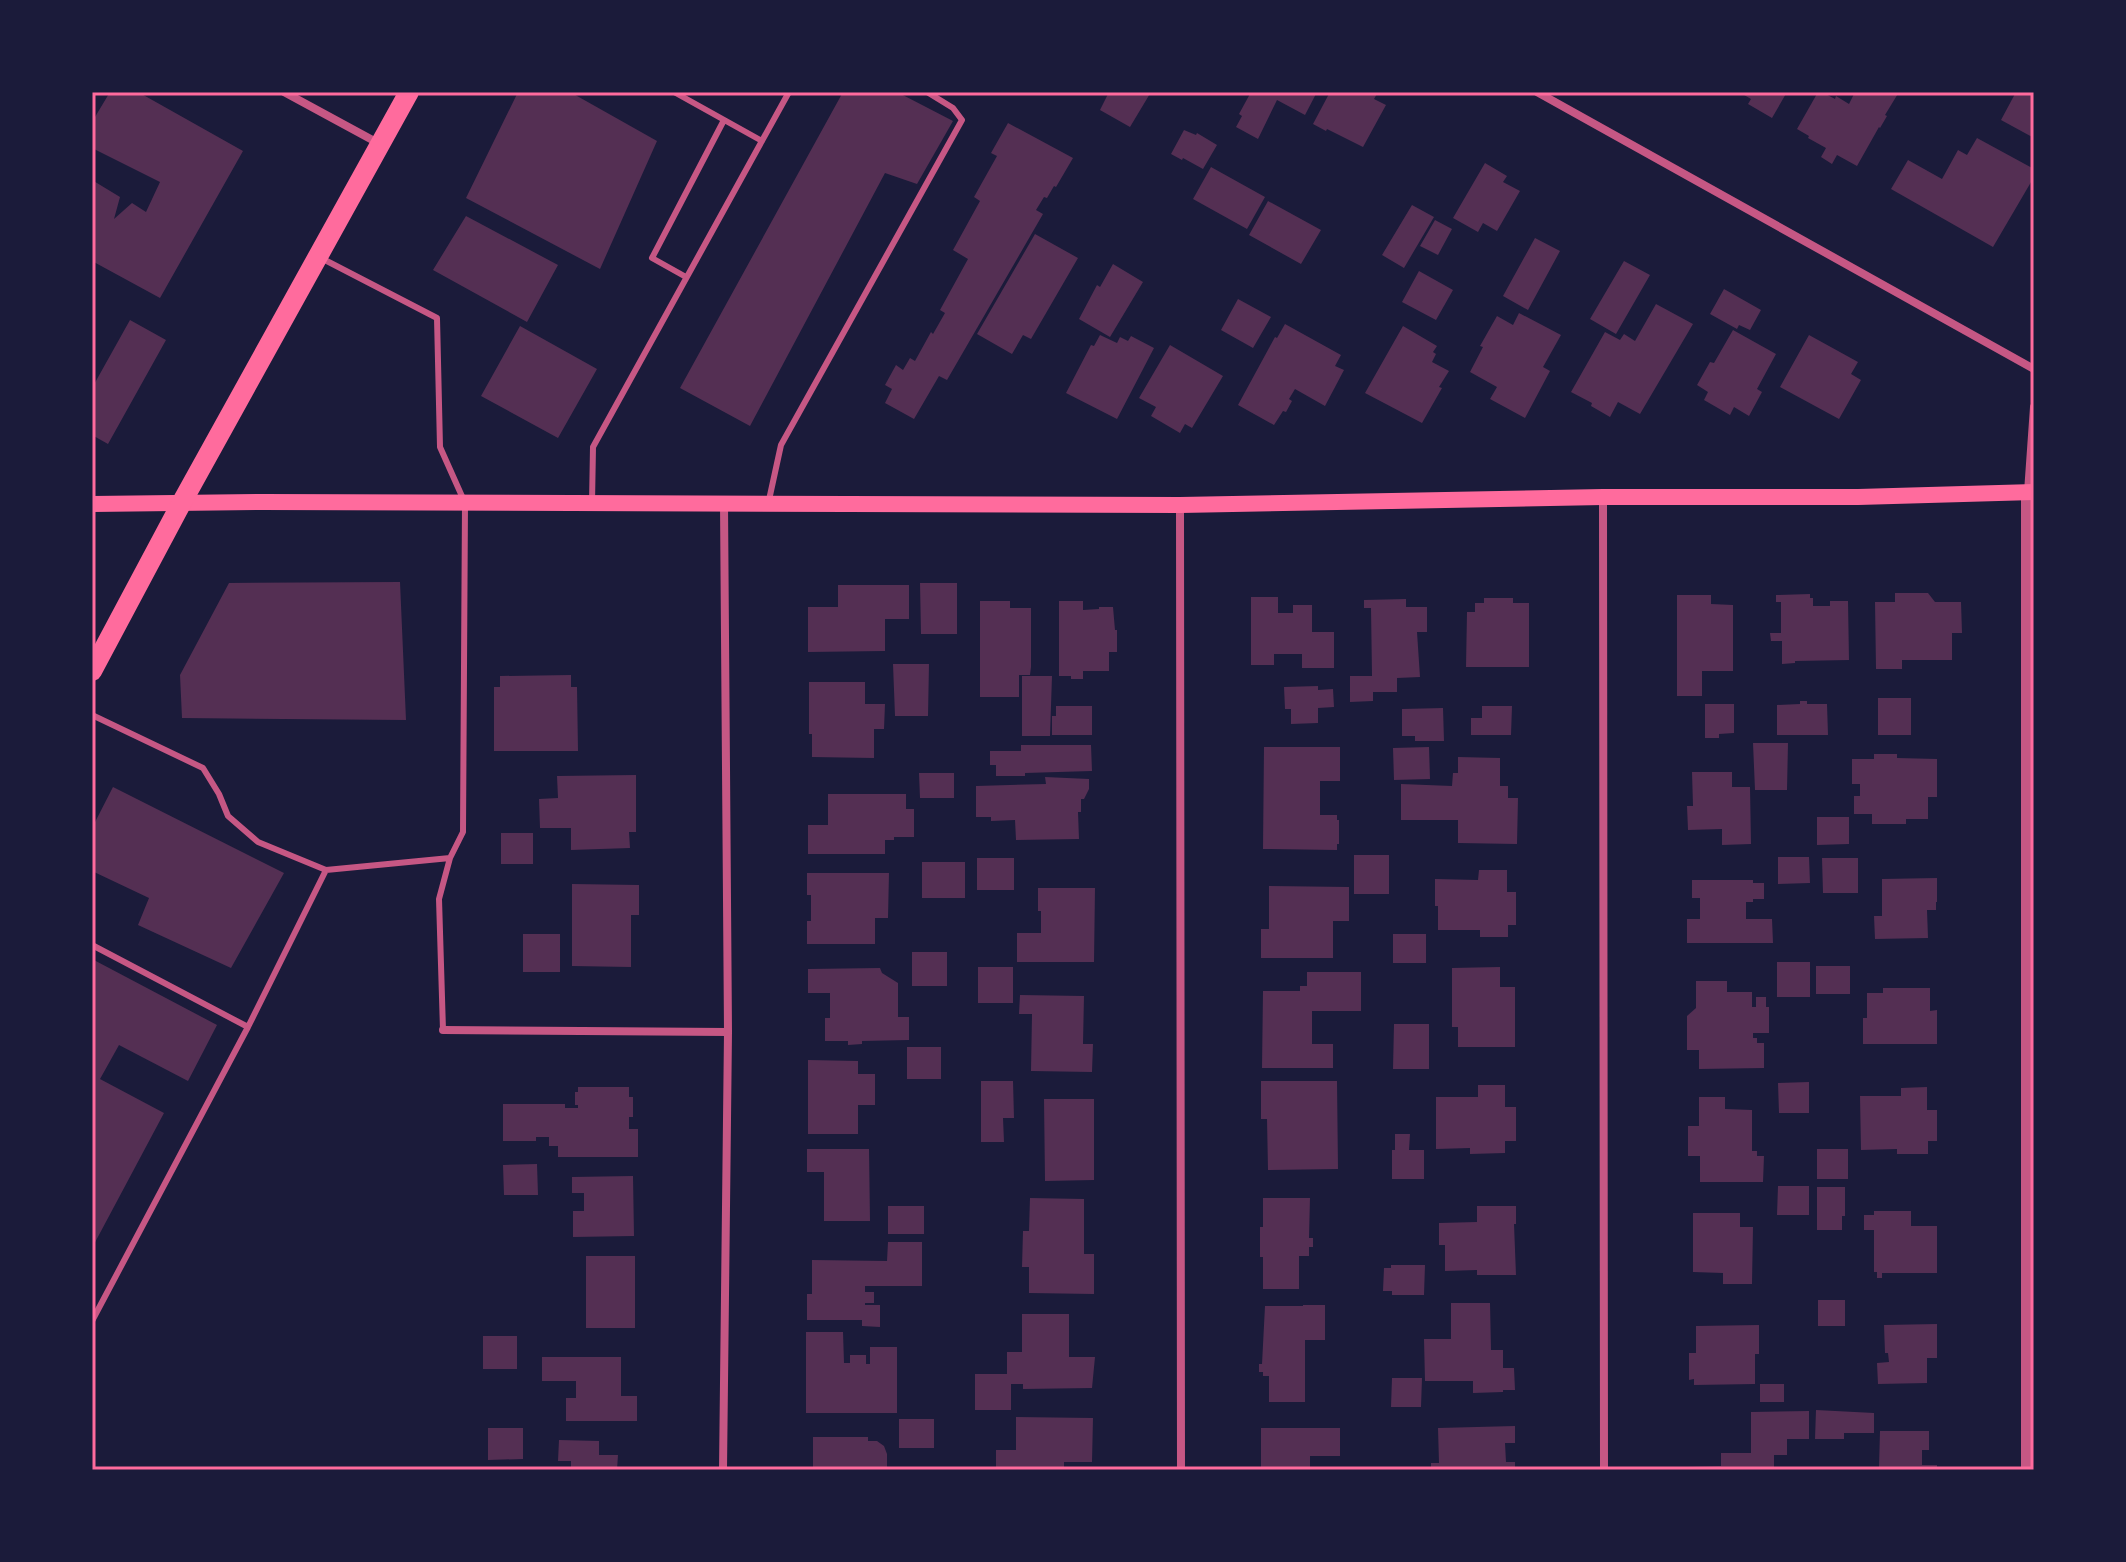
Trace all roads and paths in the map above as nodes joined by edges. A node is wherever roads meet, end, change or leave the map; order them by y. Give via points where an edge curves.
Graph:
1 (284, 92) edge
2 (409, 92) edge
3 (674, 92) edge
4 (789, 92) edge
5 (927, 92) edge
6 (1537, 92) edge
7 (724, 120) junction
8 (762, 141) junction
9 (379, 143) junction
10 (319, 257) junction
11 (686, 277) junction
12 (2034, 369) edge
13 (2034, 407) edge
14 (2031, 492) edge
15 (1603, 497) junction
16 (182, 502) junction
17 (465, 503) junction
18 (592, 503) junction
19 (92, 504) edge
20 (724, 504) junction
21 (768, 504) junction
22 (1180, 505) junction
23 (92, 671) edge
24 (92, 715) edge
25 (450, 858) junction
26 (326, 870) junction
27 (92, 945) edge
28 (248, 1027) junction
29 (443, 1030) joint
30 (728, 1032) junction
31 (92, 1321) edge
32 (723, 1470) edge
33 (1181, 1470) edge
34 (1604, 1470) edge
35 (2028, 1470) edge

1 - 9 street
2 - 9 main road
3 - 7 lane
4 - 8 lane
5 - 21 lane via 962,120 781,445
6 - 12 street
7 - 8 lane
7 - 11 lane via 652,258
8 - 11 lane
9 - 10 main road
10 - 16 main road
10 - 17 lane via 437,318 440,447
11 - 18 lane via 593,447
13 - 14 street
14 - 15 main road
14 - 35 street
15 - 22 main road
15 - 34 street
16 - 17 main road
16 - 19 main road
16 - 23 main road
17 - 18 main road
17 - 25 lane via 463,832
18 - 20 main road
20 - 21 main road
20 - 30 street
21 - 22 main road
22 - 33 street
24 - 26 lane via 203,768 228,816 258,842
25 - 26 lane
25 - 29 lane via 439,899
26 - 28 lane
27 - 28 lane
28 - 31 lane
29 - 30 street
30 - 32 street

